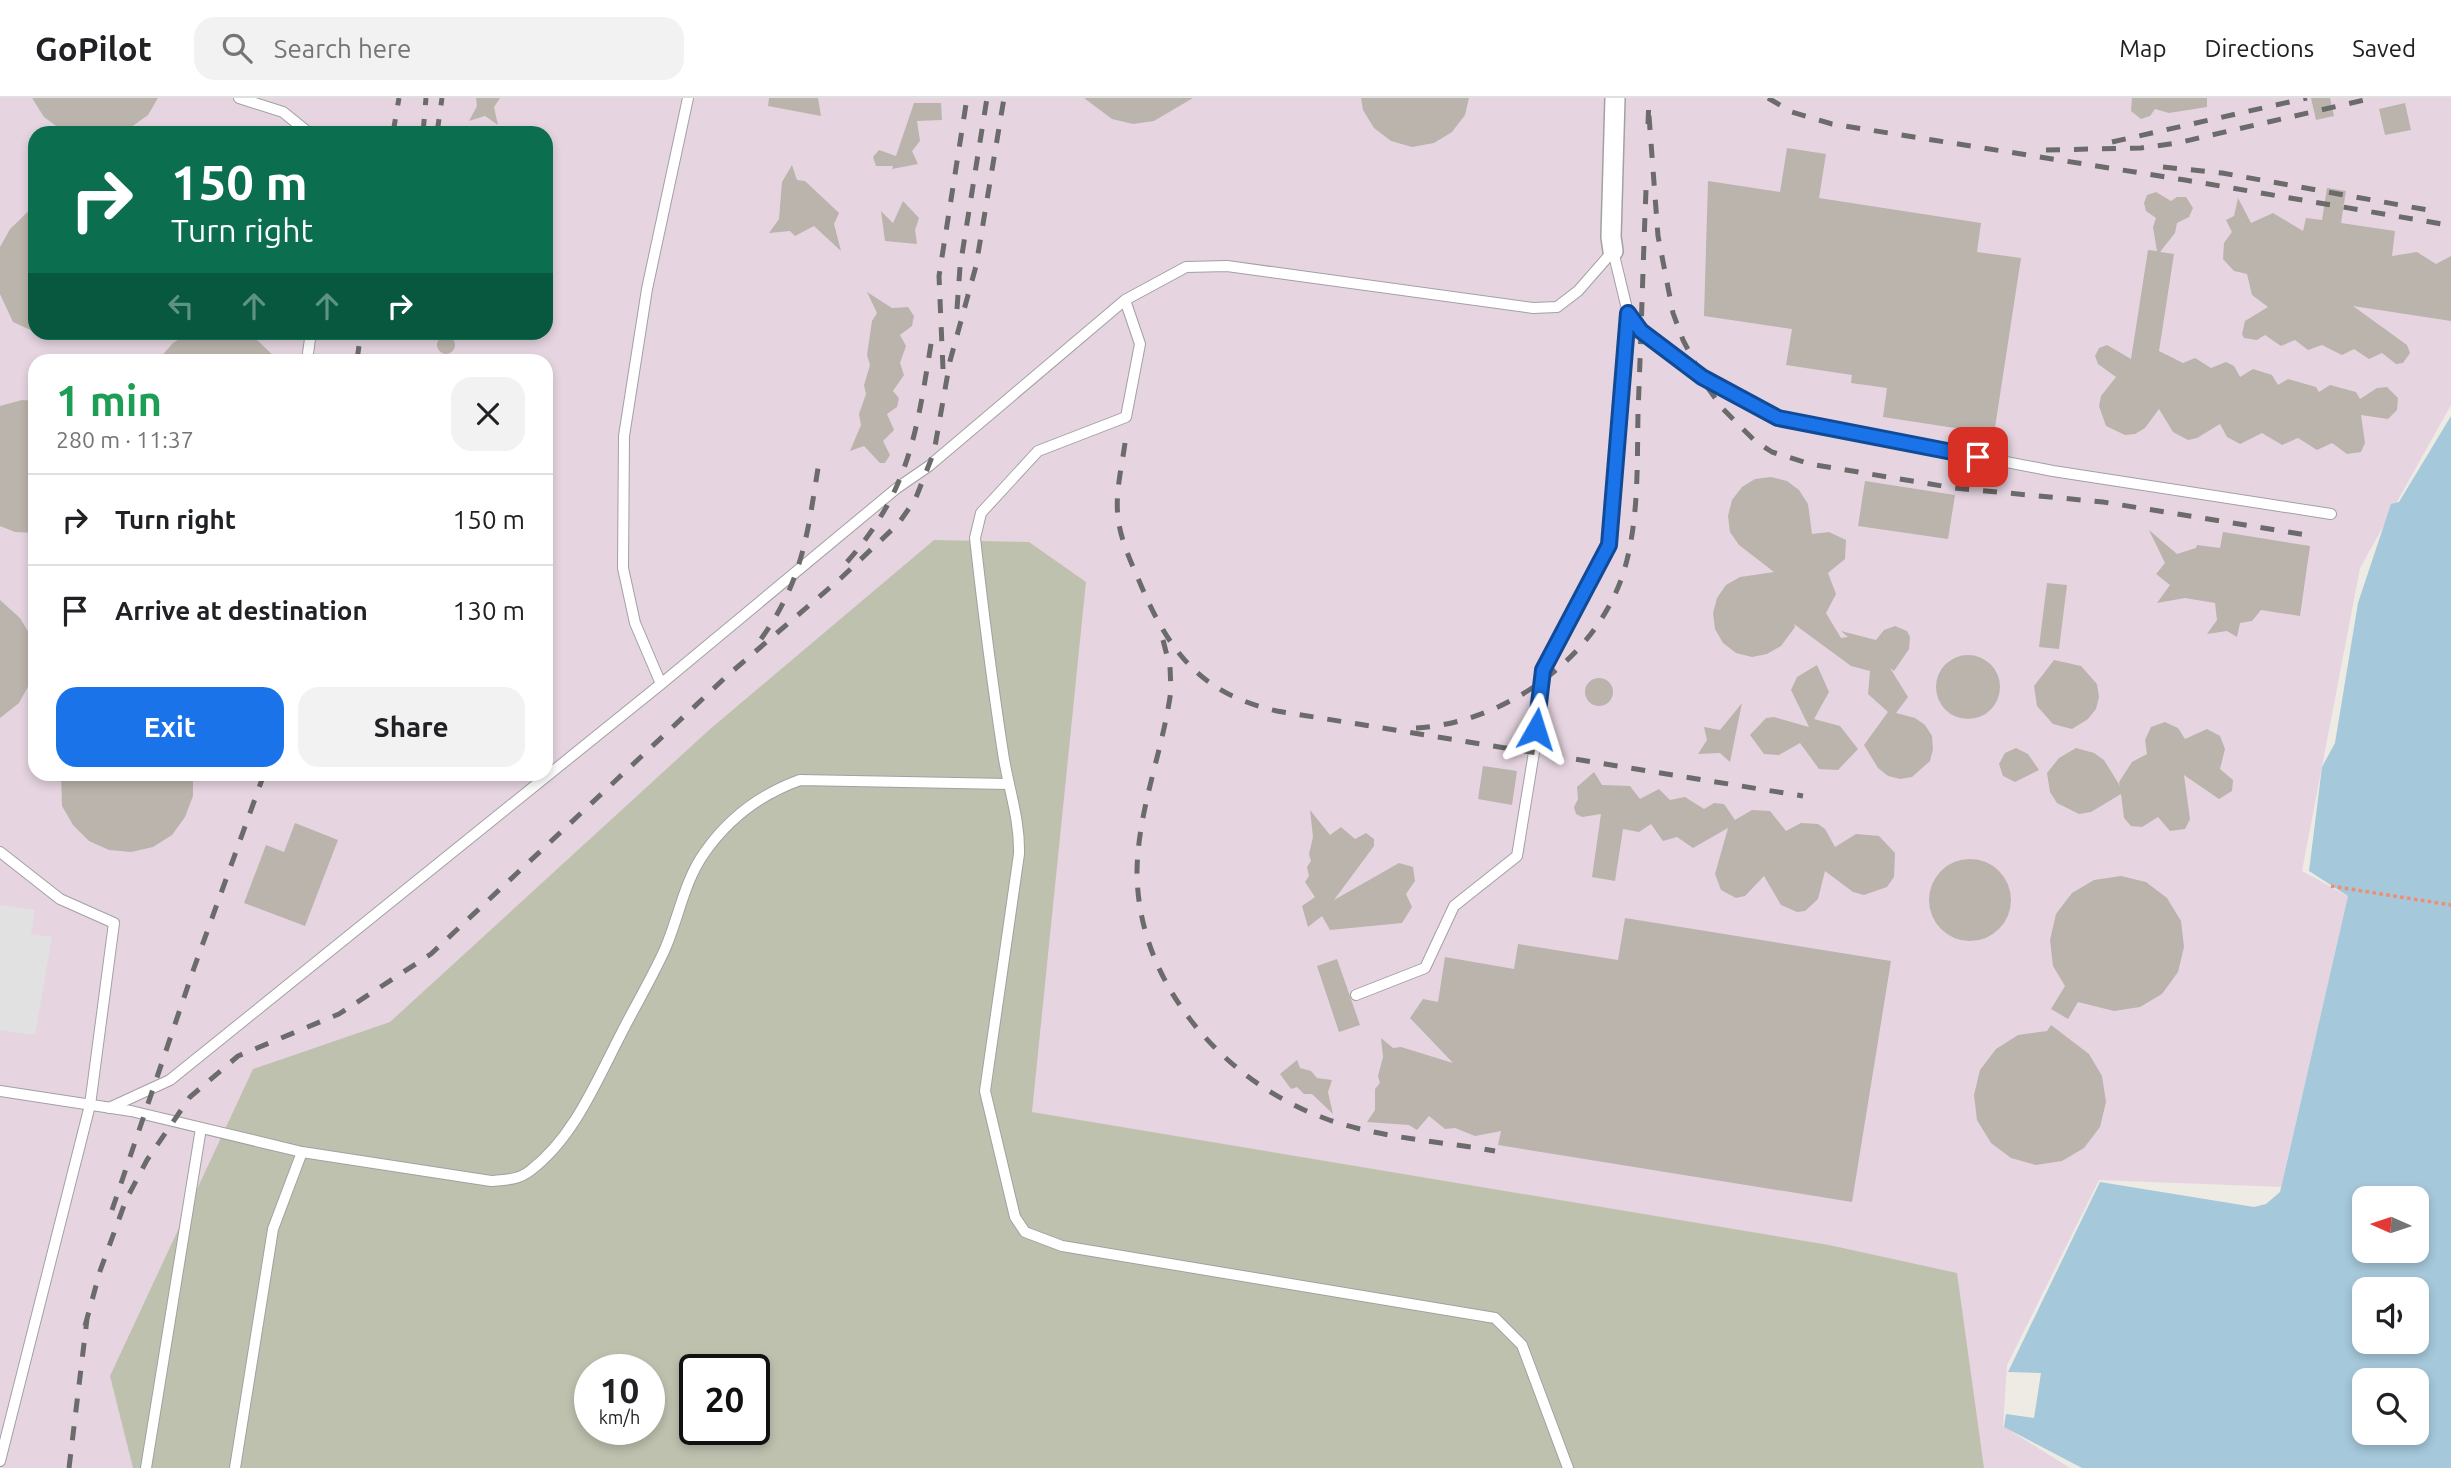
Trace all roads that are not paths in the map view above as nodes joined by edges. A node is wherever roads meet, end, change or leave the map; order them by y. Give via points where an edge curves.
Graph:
1 (239, 98) edge
2 (688, 98) edge
3 (1615, 98) edge
4 (300, 126) edge
5 (1613, 251) junction
6 (1125, 300) junction
7 (1628, 313) junction
8 (2331, 514) dead end
9 (661, 684) junction
10 (553, 771) edge
11 (541, 781) edge
12 (1008, 784) junction
13 (0, 852) edge
14 (1356, 995) dead end
15 (0, 1091) edge
16 (90, 1105) junction
17 (109, 1108) junction
18 (201, 1128) junction
19 (302, 1152) junction
20 (0, 1461) edge
21 (146, 1468) edge
22 (235, 1468) edge
23 (1568, 1468) edge

1 - 4 lane via 283,112
2 - 9 lane via 646,289 624,436 623,568 635,623
3 - 5 street
5 - 6 lane via 1578,291 1557,307 1533,308 1227,265 1186,267
5 - 7 lane
6 - 9 lane
6 - 12 lane via 1140,344 1126,417 1038,451 981,513 975,538
7 - 8 lane via 1641,331 1702,377 1778,418 2053,471
7 - 14 lane via 1609,545 1543,670 1517,856 1454,906 1424,968
9 - 10 lane
11 - 17 lane via 170,1080
12 - 19 lane via 800,780 776,789 734,817 704,853 688,882 665,949 576,1120 529,1172 512,1180 491,1181
12 - 23 lane via 1020,830 1019,854 985,1091 1015,1217 1025,1232 1062,1246 1494,1318 1522,1345
13 - 16 lane via 60,899 114,923
15 - 16 lane
16 - 17 lane
16 - 20 lane
17 - 18 lane
18 - 19 lane
18 - 21 lane
19 - 22 lane via 273,1229

